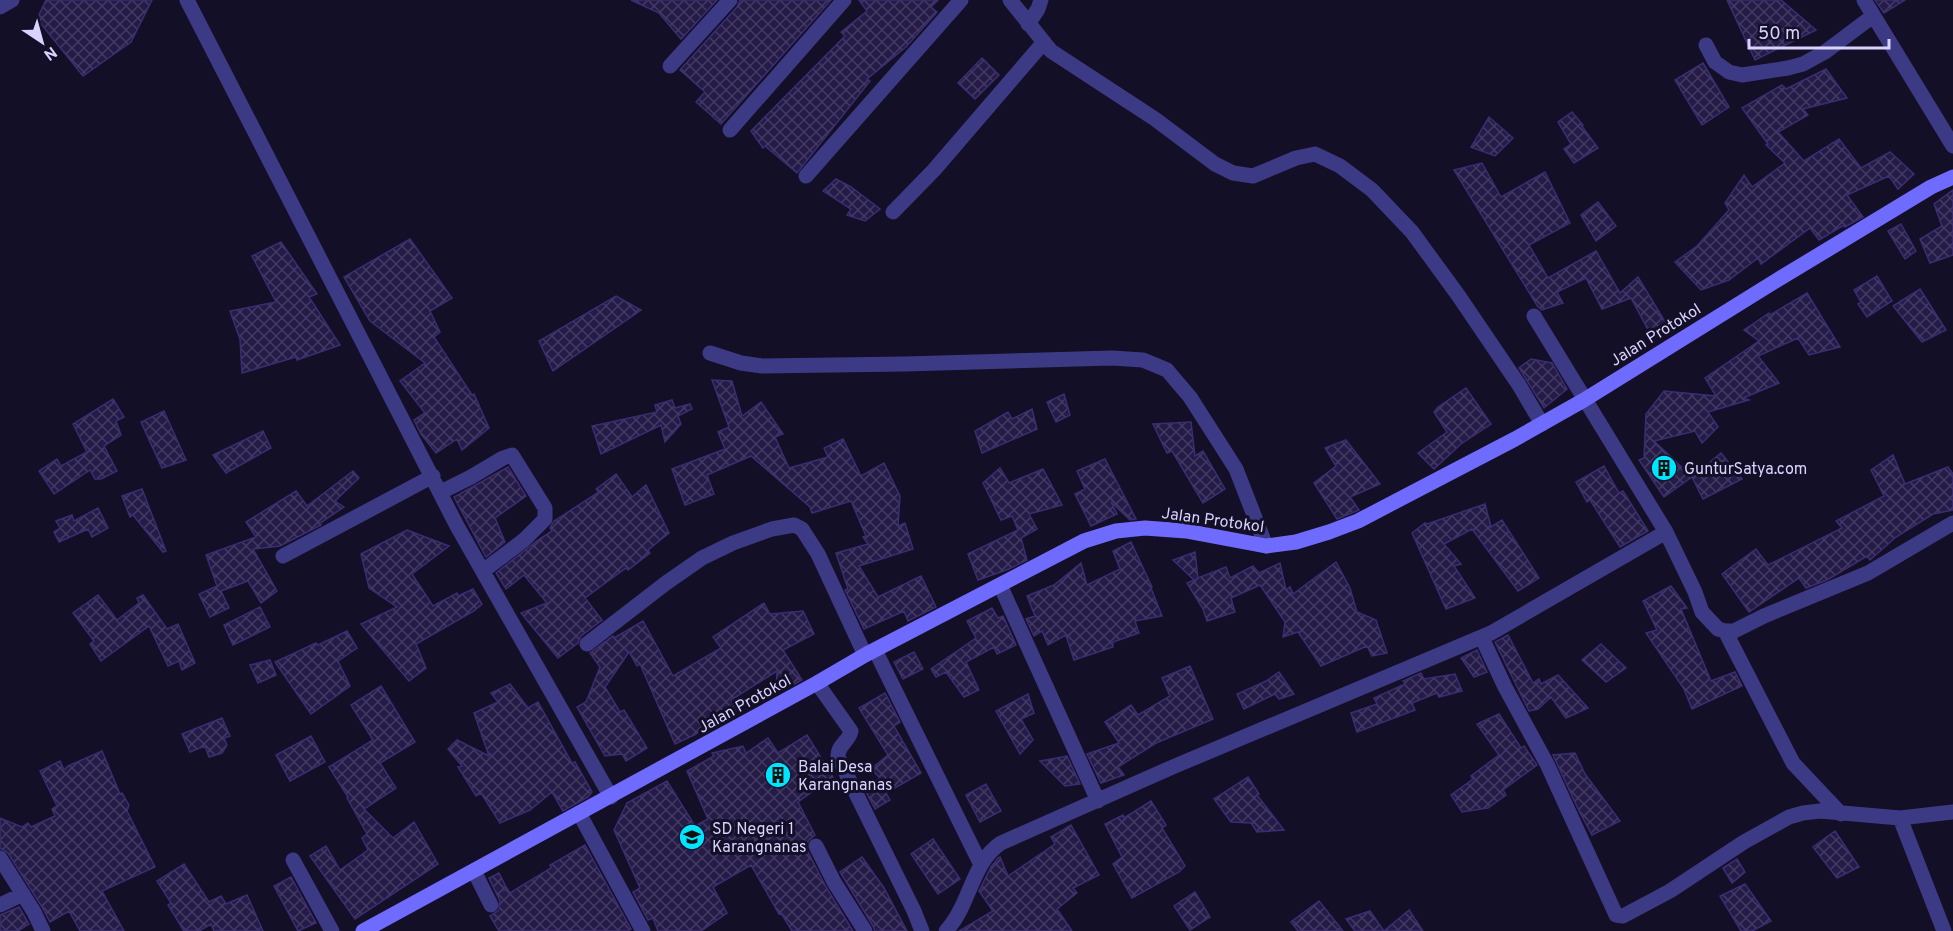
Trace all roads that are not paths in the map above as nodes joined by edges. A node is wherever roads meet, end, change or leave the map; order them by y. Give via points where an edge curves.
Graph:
1 (12, 0) edge
2 (187, 0) edge
3 (730, 0) edge
4 (844, 0) edge
5 (961, 0) edge
6 (1010, 0) edge
7 (1041, 0) edge
8 (1864, 0) edge
9 (0, 7) edge
10 (1873, 16) junction
11 (1028, 24) junction
12 (1044, 42) junction
13 (1706, 45) dead end
14 (670, 66) dead end
15 (730, 130) dead end
16 (1953, 146) edge
17 (806, 176) dead end
18 (1953, 177) edge
19 (893, 212) dead end
20 (1534, 316) dead end
21 (710, 353) dead end
22 (1584, 400) junction
23 (1542, 424) junction
24 (433, 477) junction
25 (441, 492) junction
26 (1953, 523) edge
27 (1666, 532) junction
28 (1266, 546) junction
29 (283, 556) dead end
30 (483, 571) junction
31 (1000, 585) junction
32 (1725, 631) junction
33 (1482, 638) junction
34 (587, 644) dead end
35 (870, 652) junction
36 (817, 683) junction
37 (611, 797) junction
38 (1098, 801) junction
39 (1953, 812) edge
40 (579, 813) junction
41 (1841, 814) junction
42 (1900, 818) junction
43 (816, 846) dead end
44 (0, 858) edge
45 (293, 861) dead end
46 (981, 865) junction
47 (474, 872) junction
48 (23, 894) junction
49 (0, 905) edge
50 (490, 905) dead end
51 (43, 931) edge
52 (332, 931) edge
53 (363, 931) edge
54 (643, 931) edge
55 (865, 931) edge
56 (921, 931) edge
57 (946, 931) edge
58 (1944, 931) edge

1 - 9 street
2 - 24 street
3 - 14 street
4 - 15 street
5 - 17 street
6 - 11 street
7 - 11 street
8 - 10 street
10 - 13 street via 1825,52 1788,68 1742,75 1729,72 1715,62
10 - 16 street
11 - 12 street
12 - 19 street
12 - 23 street via 1067,62 1233,173 1253,176 1315,154 1340,166 1372,190 1412,232 1458,295
18 - 22 street, Jalan Protokol
20 - 22 street
21 - 28 street via 762,366 1143,360 1167,370 1215,433 1236,469
22 - 23 street, Jalan Protokol
22 - 27 street
23 - 28 street, Jalan Protokol via 1358,521 1296,542
24 - 25 street
24 - 29 street
25 - 30 street
25 - 30 street via 512,455 545,508 545,519 529,536
26 - 32 street via 1868,573 1734,631
27 - 32 street via 1702,612
27 - 33 street
28 - 31 street, Jalan Protokol via 1186,531 1116,531 1084,541
30 - 37 street
31 - 35 street, Jalan Protokol
31 - 38 street
32 - 41 street via 1792,764
33 - 38 street
33 - 41 street via 1547,764 1616,915 1623,916 1670,891 1789,817 1820,811
34 - 35 street via 702,558 772,529 794,525 802,529 818,554
35 - 36 street, Jalan Protokol
35 - 46 street
36 - 37 street, Jalan Protokol
36 - 56 street via 851,731 838,757
37 - 40 street, Jalan Protokol
38 - 46 street via 1001,843
39 - 42 street
40 - 47 street, Jalan Protokol
40 - 54 street
41 - 42 street
42 - 58 street
43 - 55 street
44 - 48 street
45 - 52 street
46 - 57 street via 956,921
47 - 50 street
47 - 53 street, Jalan Protokol
48 - 49 street
48 - 51 street

